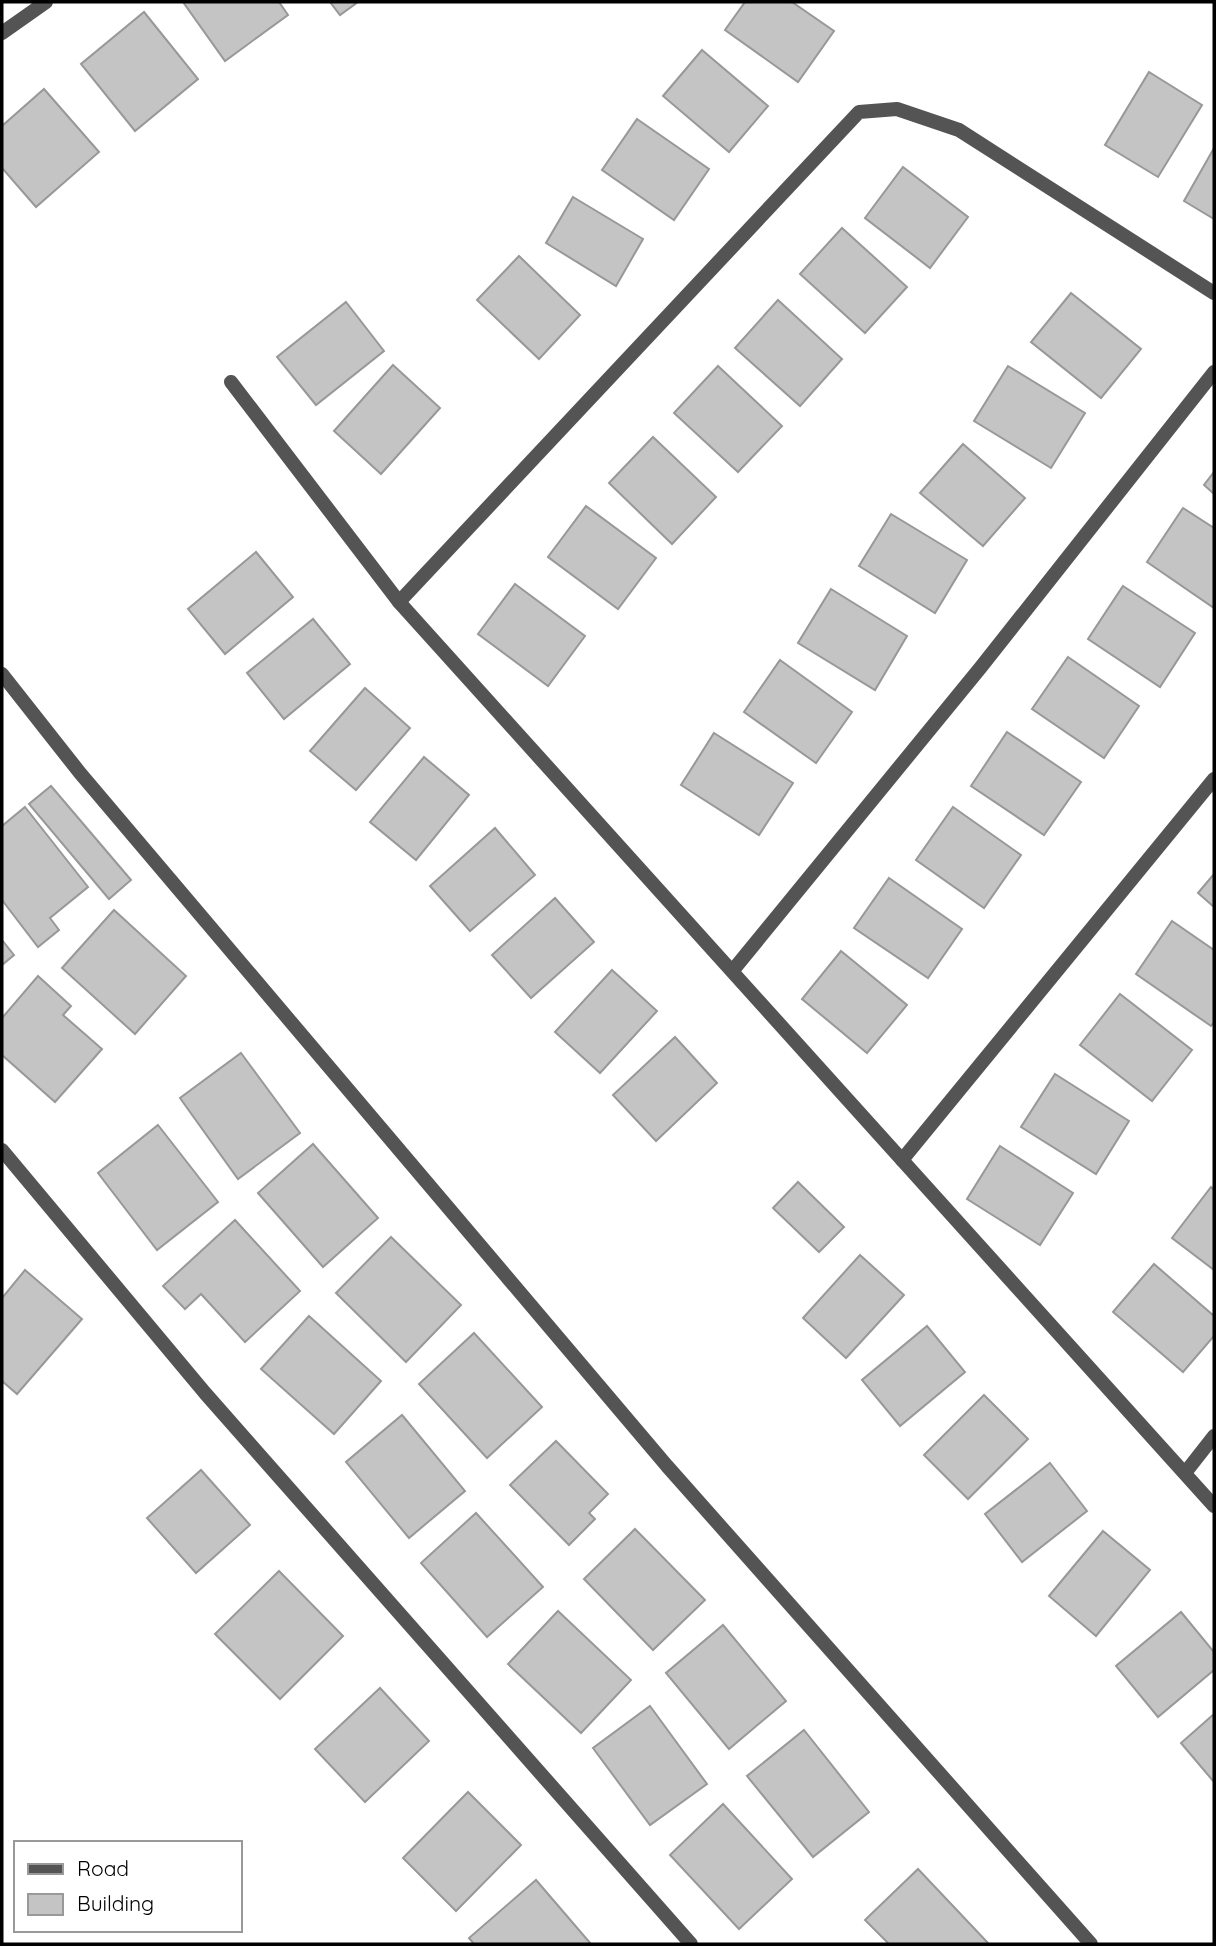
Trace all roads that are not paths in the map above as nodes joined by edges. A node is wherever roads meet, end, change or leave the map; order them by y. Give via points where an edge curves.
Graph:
1 (46, 2) edge
2 (2, 33) edge
3 (1214, 293) edge
4 (1214, 372) edge
5 (231, 383) dead end
6 (399, 602) junction
7 (2, 674) edge
8 (1214, 779) edge
9 (734, 969) junction
10 (2, 1150) edge
11 (902, 1160) junction
12 (1214, 1436) edge
13 (1185, 1473) junction
14 (1214, 1506) edge
15 (691, 1944) edge
16 (1091, 1944) edge

1 - 2 street
3 - 6 street via 959,130 897,109 859,112
4 - 9 street
5 - 6 street
6 - 9 street
7 - 16 street via 89,784 667,1466
8 - 11 street
9 - 11 street
10 - 15 street via 214,1404
11 - 13 street
12 - 13 street
13 - 14 street

